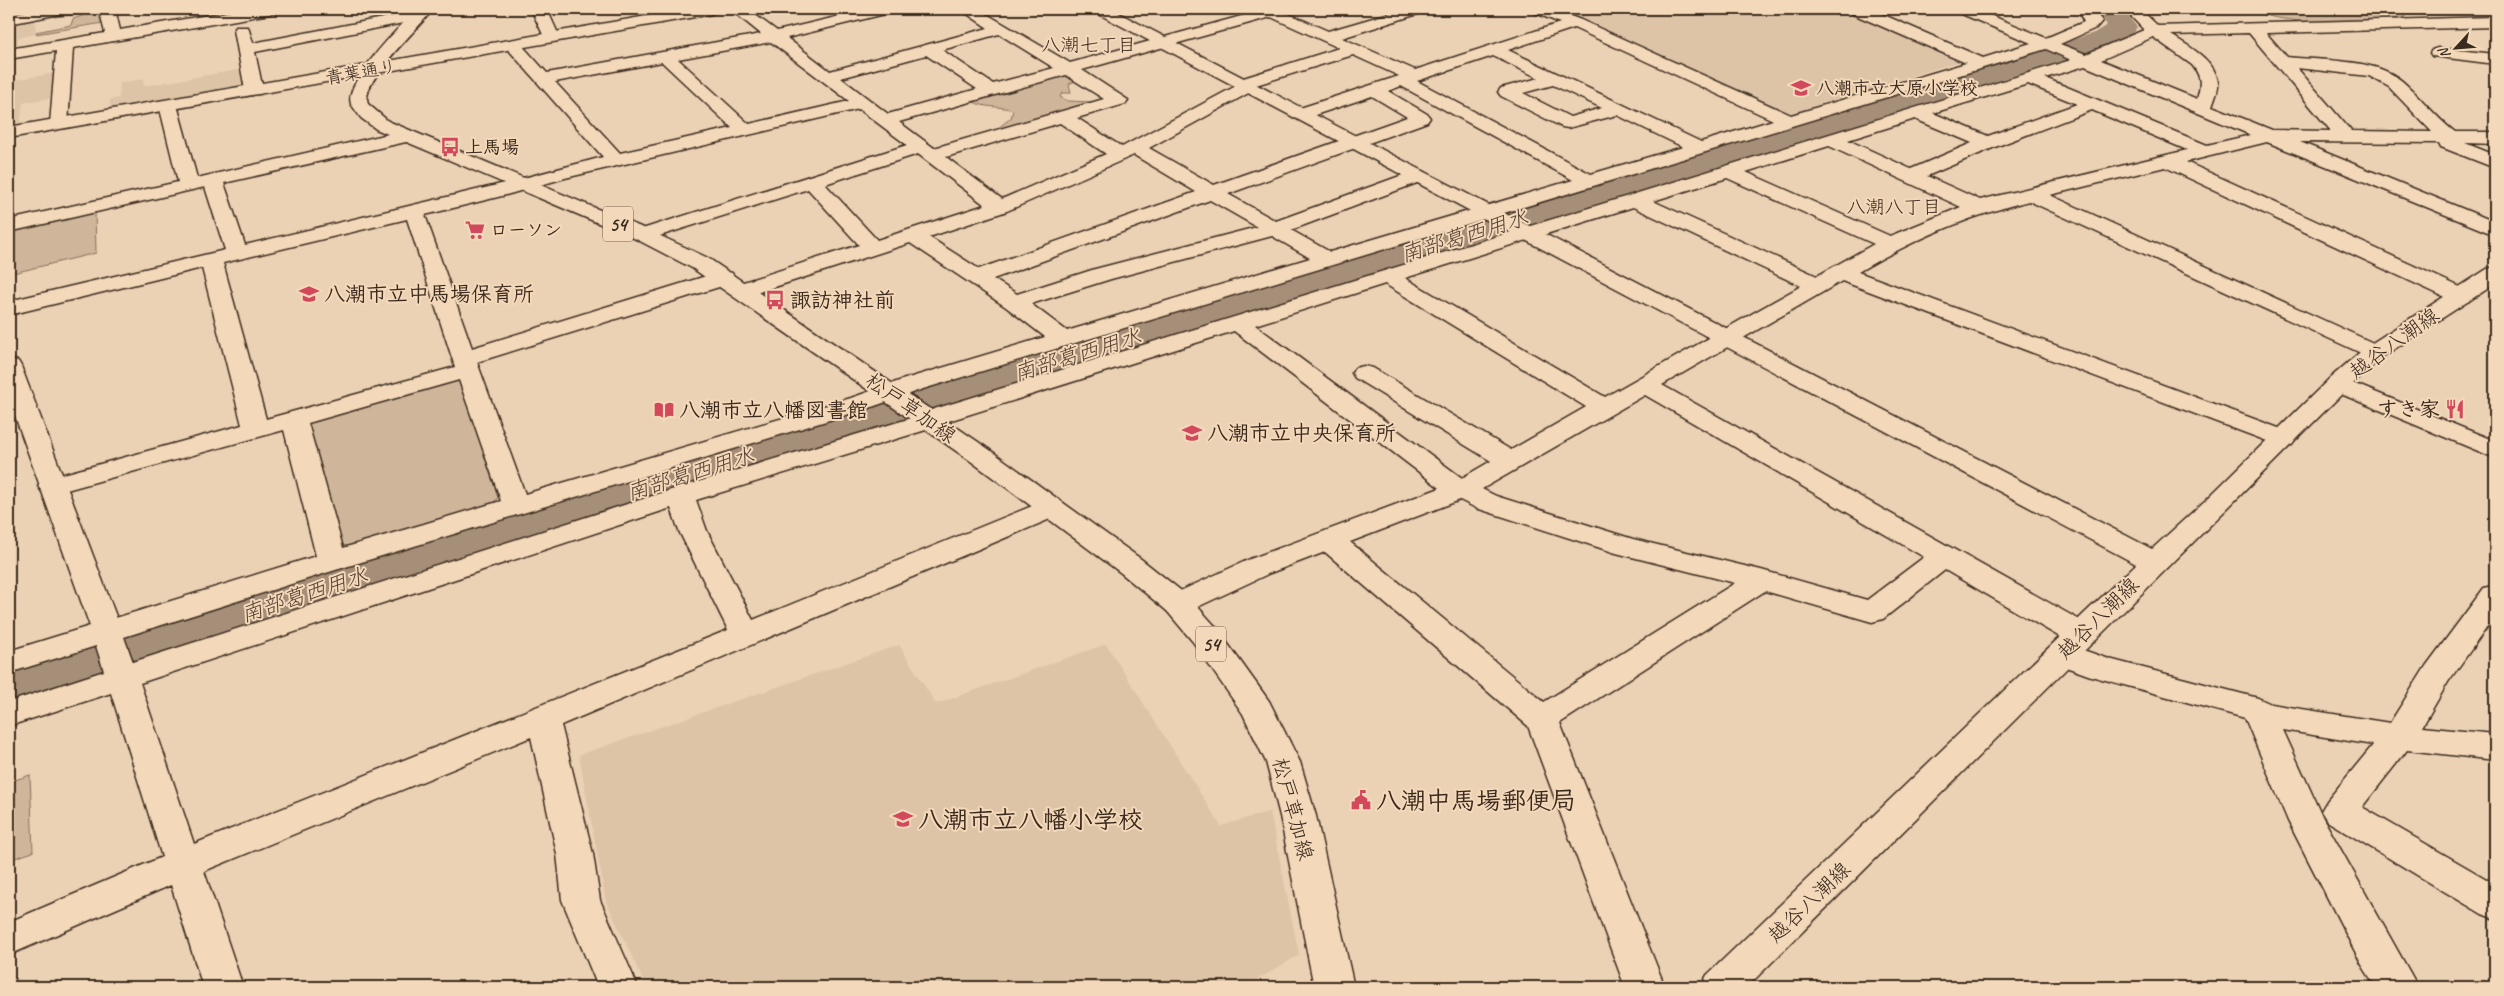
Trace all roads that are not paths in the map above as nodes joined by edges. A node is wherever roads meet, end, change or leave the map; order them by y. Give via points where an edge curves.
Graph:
1 (60, 9) edge
2 (107, 9) edge
3 (263, 9) edge
4 (539, 9) edge
5 (712, 9) edge
6 (738, 9) edge
7 (888, 9) edge
8 (968, 9) edge
9 (1100, 9) edge
10 (1360, 9) edge
11 (1419, 9) edge
12 (1538, 9) edge
13 (1862, 9) edge
14 (1962, 9) edge
15 (2085, 9) edge
16 (2132, 9) edge
17 (1278, 11) edge
18 (422, 12) edge
19 (239, 14) junction
20 (1391, 17) junction
21 (9, 19) edge
22 (2495, 22) edge
23 (1575, 23) junction
24 (1000, 28) junction
25 (2253, 28) junction
26 (2414, 29) dead end
27 (2154, 31) junction
28 (114, 36) junction
29 (774, 36) junction
30 (1327, 37) junction
31 (552, 38) junction
32 (1164, 43) junction
33 (64, 44) junction
34 (513, 45) junction
35 (2049, 45) junction
36 (927, 48) junction
37 (245, 49) junction
38 (1354, 49) junction
39 (1494, 50) junction
40 (2438, 53) junction
41 (9, 54) edge
42 (665, 56) junction
43 (2083, 59) junction
44 (2495, 59) edge
45 (2282, 62) junction
46 (1981, 63) junction
47 (2451, 65) dead end
48 (1067, 69) junction
49 (372, 70) junction
50 (827, 76) junction
51 (2027, 77) junction
52 (542, 78) junction
53 (1409, 78) junction
54 (1555, 79) junction
55 (1245, 85) junction
56 (254, 90) junction
57 (990, 90) junction
58 (1375, 90) junction
59 (863, 103) junction
60 (2093, 104) junction
61 (168, 105) junction
62 (2203, 108) junction
63 (1620, 110) junction
64 (1916, 113) junction
65 (1300, 114) junction
66 (1063, 116) junction
67 (885, 120) junction
68 (1789, 121) junction
69 (59, 124) junction
70 (746, 131) junction
71 (9, 132) edge
72 (406, 136) junction
73 (2268, 136) junction
74 (2345, 136) junction
75 (2443, 138) junction
76 (2495, 138) edge
77 (1830, 139) junction
78 (1354, 142) junction
79 (1988, 143) junction
80 (1700, 148) junction
81 (926, 151) junction
82 (2205, 151) junction
83 (1128, 152) junction
84 (616, 160) junction
85 (2168, 161) junction
86 (2495, 162) edge
87 (1728, 171) junction
88 (1418, 176) junction
89 (1910, 176) junction
90 (213, 180) junction
91 (1589, 181) junction
92 (812, 182) junction
93 (522, 184) junction
94 (189, 185) junction
95 (1211, 193) junction
96 (2031, 194) junction
97 (1635, 200) junction
98 (1000, 207) junction
99 (1978, 207) junction
100 (414, 211) junction
101 (1488, 212) junction
102 (9, 226) edge
103 (1274, 229) junction
104 (2495, 229) edge
105 (1528, 233) junction
106 (643, 235) junction
107 (914, 236) junction
108 (1890, 244) junction
109 (873, 248) junction
110 (237, 254) junction
111 (211, 260) junction
112 (1328, 260) junction
113 (1841, 273) junction
114 (2495, 274) edge
115 (976, 277) junction
116 (1388, 277) junction
117 (733, 284) junction
118 (1818, 286) junction
119 (2461, 296) junction
120 (1014, 302) junction
121 (9, 308) edge
122 (1238, 323) junction
123 (1728, 338) junction
124 (1063, 339) junction
125 (2374, 352) junction
126 (465, 365) junction
127 (9, 366) edge
128 (1364, 373) dead end
129 (2338, 384) junction
130 (1645, 385) junction
131 (14, 394) edge
132 (891, 394) junction
133 (1605, 408) junction
134 (926, 418) junction
135 (294, 420) junction
136 (256, 430) junction
137 (2283, 439) junction
138 (2495, 450) edge
139 (1511, 462) junction
140 (52, 486) junction
141 (1461, 490) junction
142 (681, 496) junction
143 (517, 506) junction
144 (1052, 508) junction
145 (1330, 541) junction
146 (1943, 556) junction
147 (332, 561) junction
148 (2155, 562) junction
149 (1761, 580) junction
150 (1178, 604) junction
151 (2491, 610) edge
152 (107, 632) junction
153 (745, 634) junction
154 (2072, 644) junction
155 (9, 662) edge
156 (123, 677) junction
157 (9, 714) edge
158 (2261, 714) junction
159 (543, 719) junction
160 (1542, 720) junction
161 (2399, 736) junction
162 (2495, 747) edge
163 (184, 864) junction
164 (2495, 902) edge
165 (9, 940) edge
166 (222, 987) edge
167 (618, 987) edge
168 (1334, 987) edge
169 (1645, 987) edge
170 (1721, 987) edge
171 (2398, 987) edge

1 - 21 street
2 - 28 street
3 - 19 street
4 - 31 street
5 - 31 street, 青葉通り
6 - 29 street
7 - 29 street
8 - 24 street
9 - 32 street
10 - 20 street
11 - 20 street
12 - 23 street
13 - 46 street via 1858,11
14 - 35 street
15 - 35 street via 2094,20 2090,25
16 - 27 street
17 - 30 street
17 - 32 street
18 - 37 street
18 - 49 street, 松戸草加線 / 54
19 - 28 street
19 - 37 street
20 - 30 street
22 - 25 street
23 - 39 street
23 - 68 street
24 - 36 street
24 - 48 street
25 - 27 street
25 - 45 street
26 - 40 street
27 - 43 street
27 - 62 street via 2198,61 2205,70 2210,83
28 - 33 street
29 - 42 street
29 - 50 street
30 - 38 street
31 - 34 street, 青葉通り
32 - 48 street
32 - 55 street
33 - 41 street
33 - 69 street
34 - 49 street, 青葉通り
34 - 52 street
35 - 43 street
35 - 46 street
36 - 50 street
36 - 57 street
37 - 56 street
38 - 53 street
38 - 55 street
39 - 53 street
39 - 54 street
40 - 44 street
40 - 47 street
42 - 52 street
42 - 70 street
43 - 51 street
43 - 62 street
45 - 74 street
45 - 75 street via 2385,75
46 - 68 street
48 - 57 street
48 - 66 street via 1119,100
49 - 56 street, 青葉通り
49 - 72 street, 松戸草加線 / 54 via 359,92 362,109 382,125
50 - 59 street
51 - 60 street
51 - 64 street
52 - 84 street
53 - 58 street
53 - 91 street
54 - 63 street
54 - 63 street via 1507,92 1568,124
55 - 65 street
55 - 83 street
56 - 61 street, 青葉通り
57 - 67 street
58 - 65 street
58 - 78 street via 1421,118
59 - 67 street
59 - 70 street
60 - 79 street
60 - 82 street
61 - 69 street, 青葉通り
61 - 94 street
62 - 73 street
63 - 80 street
64 - 77 street
64 - 79 street
65 - 78 street
66 - 81 street
66 - 83 street
67 - 81 street
68 - 80 street
69 - 71 street, 青葉通り
70 - 84 street
72 - 90 street
72 - 93 street, 松戸草加線 / 54
73 - 74 street
73 - 82 street
73 - 104 street
74 - 75 street
75 - 76 street
75 - 86 street
77 - 87 street
77 - 89 street
78 - 88 street
78 - 95 street
79 - 89 street
80 - 91 street
81 - 92 street
81 - 98 street
82 - 85 street
83 - 95 street
83 - 98 street
84 - 93 street
85 - 96 street
85 - 119 street
87 - 97 street
87 - 108 street
88 - 101 street
88 - 103 street
89 - 99 street
90 - 94 street
90 - 110 street
91 - 101 street
92 - 106 street via 688,212
92 - 109 street
93 - 100 street
93 - 106 street, 松戸草加線 / 54
94 - 102 street
95 - 103 street
95 - 115 street
96 - 99 street
96 - 125 street
97 - 105 street
97 - 118 street
98 - 107 street
99 - 108 street
100 - 110 street
100 - 126 street
101 - 105 street
101 - 112 street
103 - 112 street
103 - 120 street via 1103,274
105 - 116 street
105 - 123 street
106 - 117 street, 松戸草加線 / 54 via 700,263
107 - 109 street
107 - 115 street
108 - 113 street
109 - 117 street
110 - 111 street
111 - 121 street
111 - 136 street
112 - 124 street
113 - 118 street
113 - 137 street
114 - 119 street, 越谷八潮線
115 - 120 street
116 - 122 street
116 - 133 street
117 - 126 street
117 - 132 street, 松戸草加線 / 54
118 - 123 street
119 - 125 street, 越谷八潮線
120 - 124 street
122 - 134 street
122 - 141 street
123 - 130 street
123 - 148 street
124 - 132 street
125 - 129 street, 越谷八潮線
126 - 135 street
126 - 143 street
127 - 131 street
128 - 139 street
129 - 137 street, 越谷八潮線
129 - 138 street
130 - 133 street
130 - 146 street
131 - 140 street
132 - 134 street, 松戸草加線 / 54
132 - 143 street
133 - 139 street
134 - 142 street
134 - 144 street, 松戸草加線 / 54
135 - 136 street
135 - 147 street
136 - 140 street
137 - 148 street, 越谷八潮線
139 - 141 street
140 - 152 street
141 - 145 street
141 - 149 street via 1486,502 1626,546
142 - 153 street via 693,532
142 - 156 street
143 - 147 street
144 - 150 street, 松戸草加線 / 54
144 - 153 street
145 - 150 street via 1260,566
145 - 160 street
146 - 149 street via 1872,612
146 - 154 street
147 - 152 street
148 - 154 street, 越谷八潮線
149 - 160 street
150 - 168 street, 松戸草加線 / 54 via 1204,634 1257,709 1284,762
151 - 161 street via 2437,674
152 - 155 street
152 - 156 street
153 - 159 street
154 - 158 street via 2102,668 2258,710
154 - 170 street, 越谷八潮線
156 - 157 street
156 - 163 street
158 - 161 street
158 - 171 street via 2306,821 2376,953
159 - 163 street
159 - 167 street via 575,854 581,900
160 - 169 street
161 - 162 street
161 - 164 street via 2339,811
163 - 165 street
163 - 166 street

